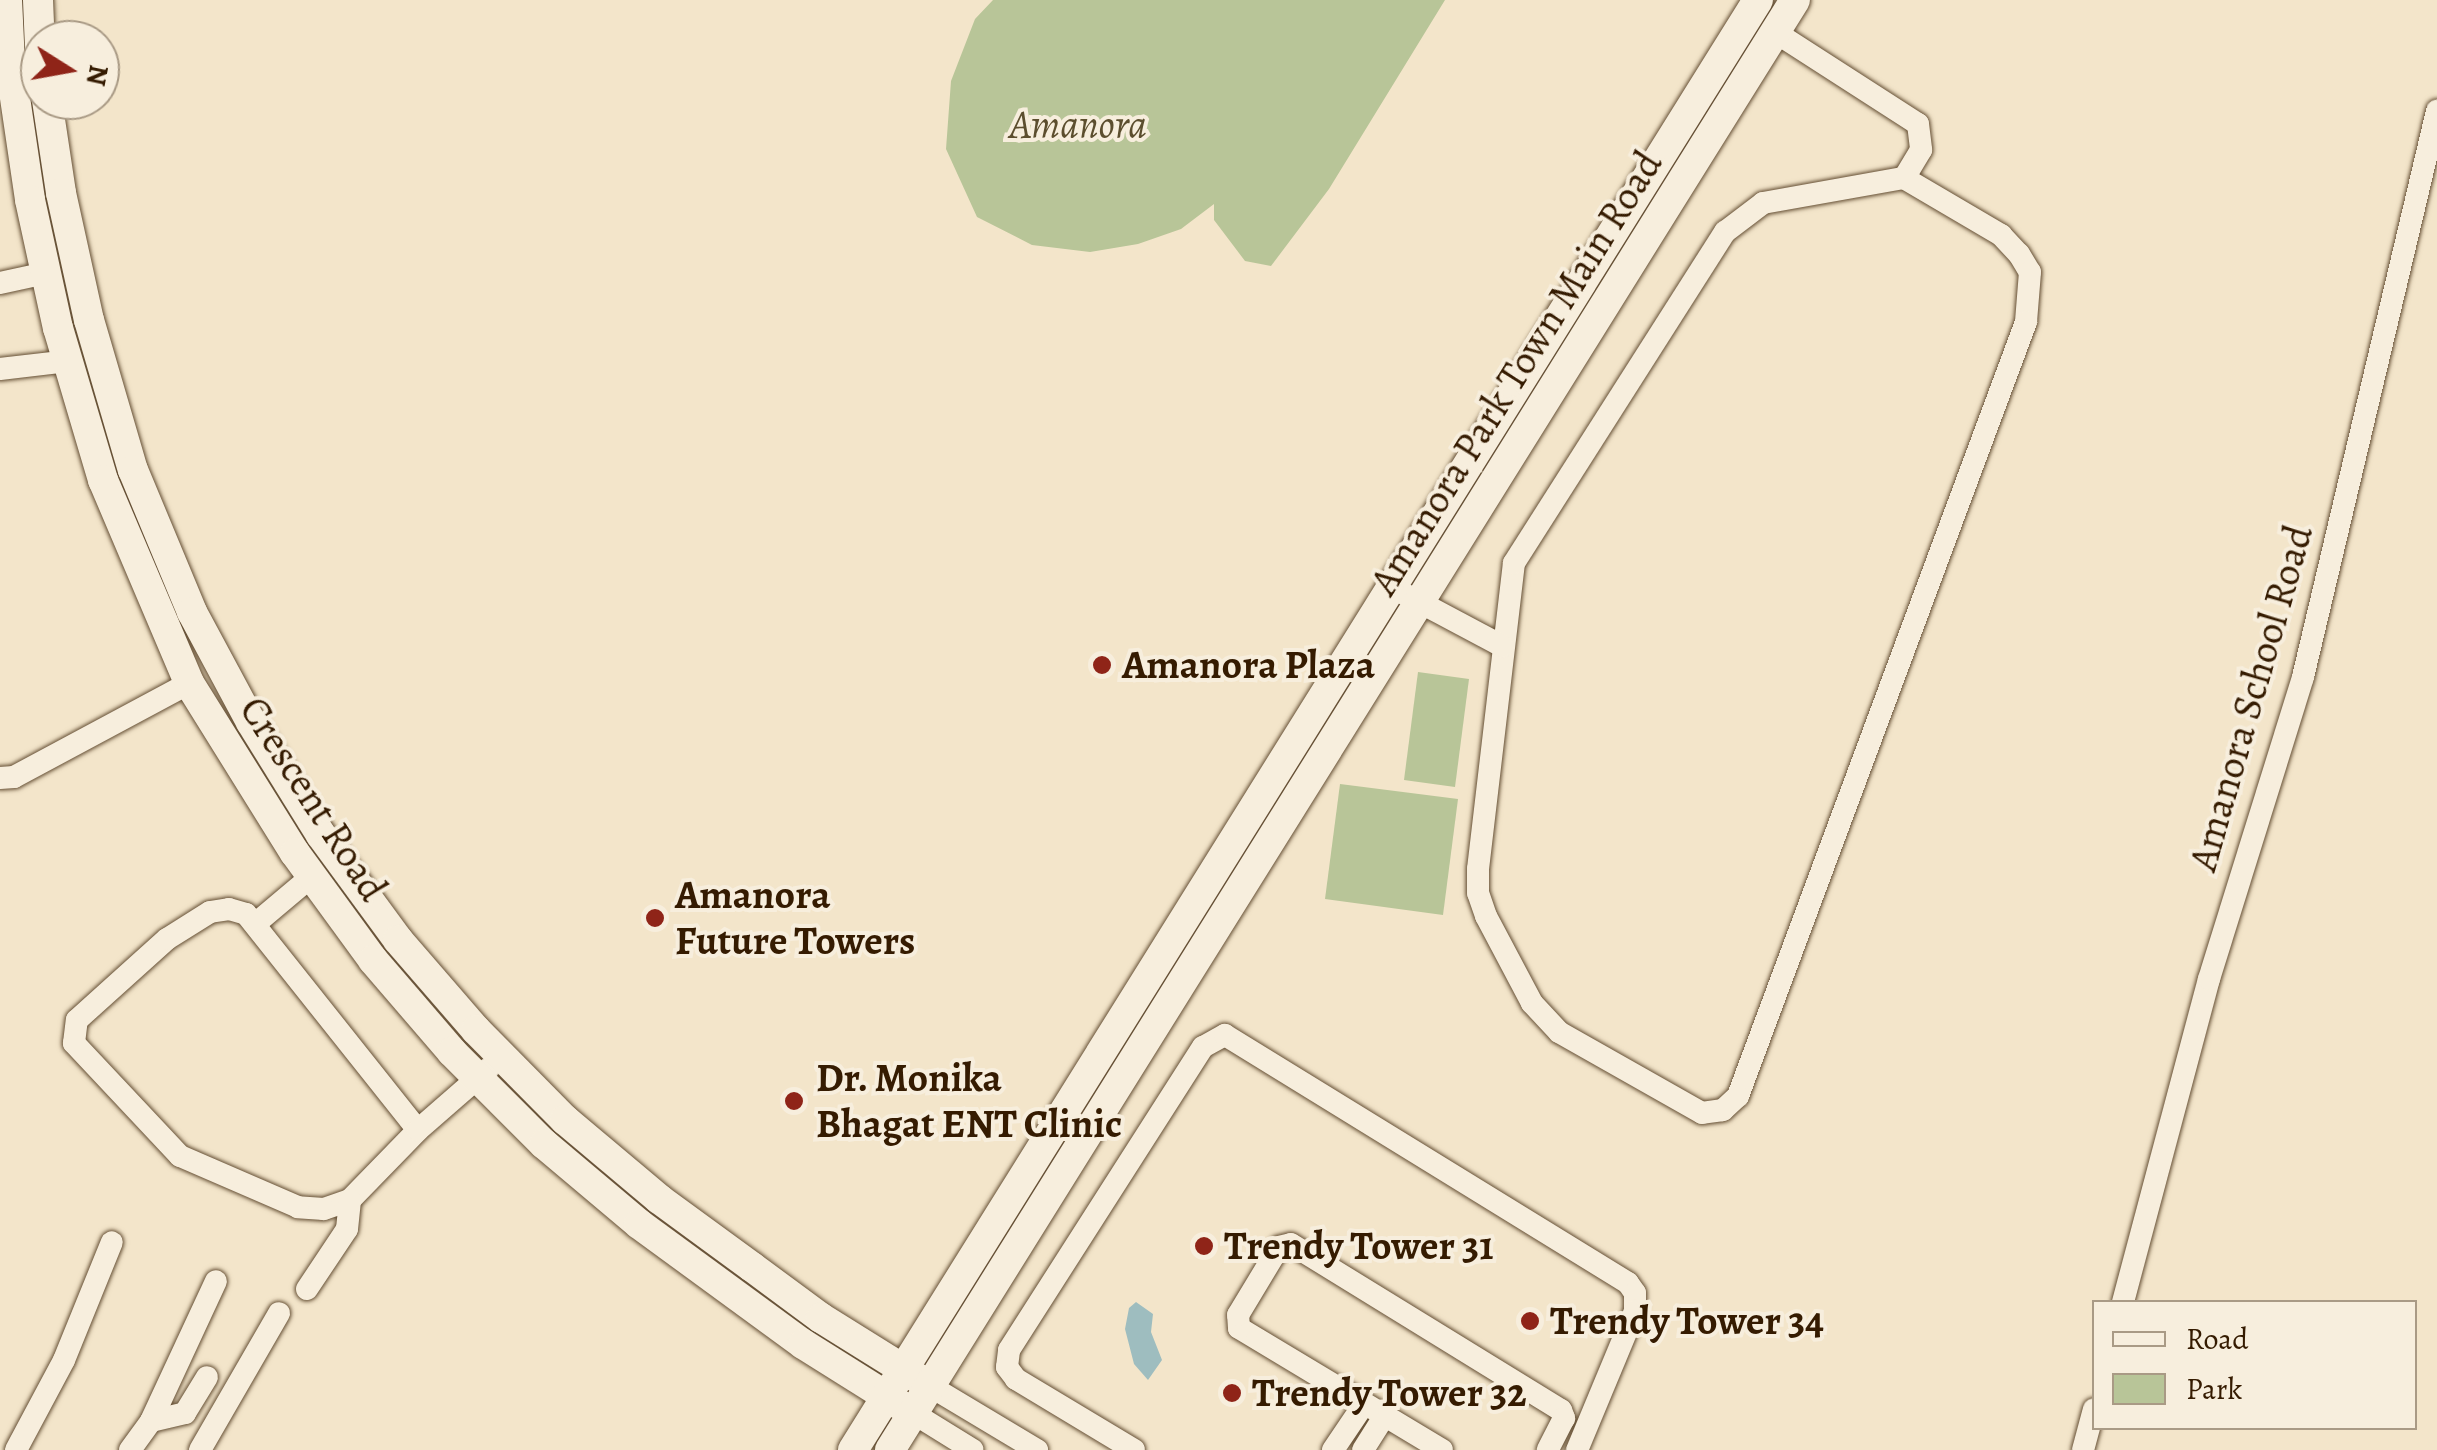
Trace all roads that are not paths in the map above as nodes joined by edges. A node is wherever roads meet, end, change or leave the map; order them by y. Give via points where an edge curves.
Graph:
1 (7, 0) edge
2 (1758, 0) edge
3 (1796, 0) edge
4 (1775, 32) junction
5 (17, 62) edge
6 (2437, 111) edge
7 (50, 120) edge
8 (1904, 178) junction
9 (61, 194) junction
10 (30, 200) junction
11 (46, 274) junction
12 (0, 283) edge
13 (68, 362) junction
14 (0, 369) edge
15 (1391, 587) junction
16 (1418, 604) junction
17 (1502, 646) junction
18 (189, 683) junction
19 (0, 778) edge
20 (312, 876) junction
21 (254, 924) junction
22 (502, 1056) junction
23 (478, 1078) junction
24 (418, 1130) junction
25 (350, 1200) junction
26 (112, 1242) dead end
27 (216, 1281) dead end
28 (307, 1289) dead end
29 (2124, 1300) edge
30 (279, 1313) dead end
31 (903, 1369) junction
32 (207, 1377) dead end
33 (930, 1386) junction
34 (886, 1396) junction
35 (1375, 1410) junction
36 (913, 1413) junction
37 (2092, 1416) edge
38 (151, 1420) junction
39 (16, 1450) edge
40 (130, 1450) edge
41 (200, 1450) edge
42 (852, 1450) edge
43 (890, 1450) edge
44 (973, 1450) edge
45 (1037, 1450) edge
46 (1134, 1450) edge
47 (1333, 1450) edge
48 (1363, 1450) edge
49 (1442, 1450) edge
50 (1548, 1450) edge
51 (1577, 1450) edge
52 (2083, 1450) edge

1 - 5 main road, Crescent Road
2 - 15 main road, Amanora Park Town Main Road
3 - 4 main road, Amanora Park Town Main Road
4 - 8 street via 1918,124 1921,150
4 - 16 main road, Amanora Park Town Main Road
5 - 10 main road, Crescent Road
6 - 29 street, Amanora School Road via 2303,677 2209,980
7 - 9 main road, Crescent Road
8 - 17 street via 1763,203 1725,232 1522,545
8 - 17 street via 2001,235 2020,254 2030,272 2026,322 1738,1096 1723,1110 1702,1113 1559,1032 1532,1004 1486,916 1478,869
9 - 10 main road
9 - 22 main road, Crescent Road via 133,470 192,612 322,834 398,940
10 - 11 main road, Crescent Road
11 - 12 street
11 - 13 main road, Crescent Road
13 - 14 street
13 - 18 main road, Crescent Road via 104,480
15 - 16 street
15 - 31 main road, Amanora Park Town Main Road
16 - 17 street
16 - 33 main road, Amanora Park Town Main Road
18 - 19 street via 14,777
18 - 20 main road, Crescent Road
20 - 21 street
20 - 23 main road, Crescent Road via 373,960
21 - 24 street
21 - 25 street via 229,909 210,912 167,939 90,1005 77,1020 74,1043 180,1156 298,1206 324,1209
22 - 23 street
22 - 31 main road, Crescent Road via 659,1199 821,1318
23 - 24 street
23 - 34 main road, Crescent Road via 639,1224
24 - 25 street
25 - 28 street via 347,1229
26 - 39 street via 64,1360
27 - 38 street
30 - 41 street
31 - 33 main road, Crescent Road
31 - 34 main road, Amanora Park Town Main Road
32 - 38 street via 185,1413
33 - 36 main road, Amanora Park Town Main Road
33 - 45 street
34 - 36 main road, Crescent Road
34 - 42 main road, Amanora Park Town Main Road
35 - 47 street
35 - 48 street
35 - 49 street
35 - 50 street via 1239,1328 1238,1316 1283,1243 1561,1410 1564,1418
36 - 43 main road, Amanora Park Town Main Road
36 - 44 street
37 - 52 street
38 - 40 street
46 - 51 street via 1016,1379 1007,1367 1008,1350 1202,1047 1225,1035 1628,1283 1636,1311

